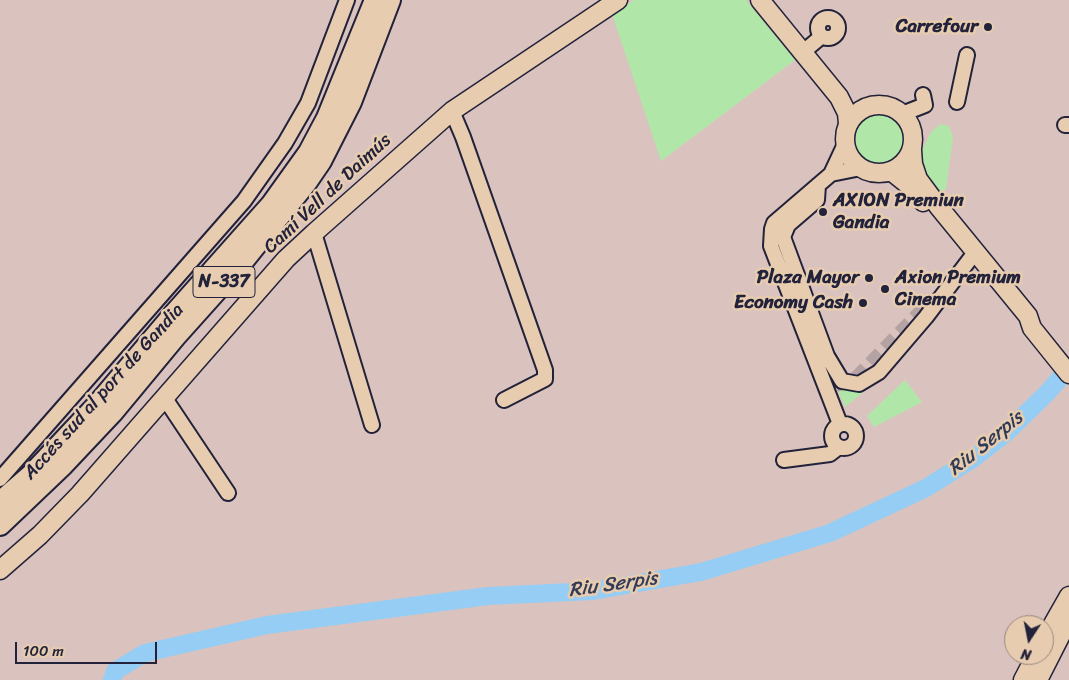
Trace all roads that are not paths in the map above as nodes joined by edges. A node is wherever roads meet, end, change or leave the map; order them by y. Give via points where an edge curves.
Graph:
1 (347, 0) edge
2 (375, 0) edge
3 (390, 0) edge
4 (618, 0) edge
5 (760, 0) edge
6 (772, 0) edge
7 (966, 55) dead end
8 (923, 95) dead end
9 (957, 102) dead end
10 (870, 106) junction
11 (452, 112) junction
12 (902, 114) junction
13 (848, 124) junction
14 (845, 144) junction
15 (912, 150) junction
16 (861, 168) junction
17 (891, 172) junction
18 (831, 174) junction
19 (818, 184) junction
20 (314, 233) junction
21 (968, 256) junction
22 (934, 298) tunnel mouth
23 (1032, 328) junction
24 (1069, 374) edge
25 (164, 397) junction
26 (504, 400) dead end
27 (840, 424) junction
28 (372, 425) dead end
29 (839, 447) junction
30 (784, 460) dead end
31 (0, 478) edge
32 (228, 493) dead end
33 (0, 502) edge
34 (0, 525) edge
35 (0, 570) edge
36 (1069, 596) edge
37 (1069, 619) edge
38 (1054, 622) edge
39 (1031, 665) edge
40 (1023, 680) edge
41 (1038, 680) edge

1 - 31 street via 308,102 285,143 244,201
2 - 33 highway, Accés sud al port de Gandia / N-337 via 323,127 271,205 97,405 31,475
3 - 34 highway, Accés sud al port de Gandia / N-337 via 351,102 306,183 112,413
4 - 11 main road, Camí Vell de Daimús
5 - 13 main road via 839,97 847,113
6 - 10 main road via 816,41 845,92
7 - 9 street
8 - 12 street via 925,105
10 - 12 main road via 882,105
10 - 13 main road
11 - 20 main road, Camí Vell de Daimús
11 - 26 street via 545,370 545,379
12 - 15 main road via 912,133
13 - 14 main road
14 - 16 main road via 848,154
14 - 18 street
15 - 17 main road via 904,163
15 - 23 main road via 918,179 1028,316
16 - 17 main road via 870,173
16 - 18 street
17 - 21 main road via 911,186
18 - 19 street
19 - 21 street via 817,200 788,225 783,237 827,356 842,381 859,384 878,372 926,317
19 - 27 street via 774,223 771,246 828,379
20 - 25 main road, Camí Vell de Daimús via 286,259
20 - 28 street
21 - 22 street
21 - 23 main road via 1021,324
23 - 24 main road
25 - 32 street
25 - 35 main road, Camí Vell de Daimús via 80,494
27 - 29 street via 832,433 833,441
27 - 29 street via 853,426 857,437 851,447
29 - 30 street via 830,454
36 - 38 main road
37 - 41 main road
39 - 40 main road

